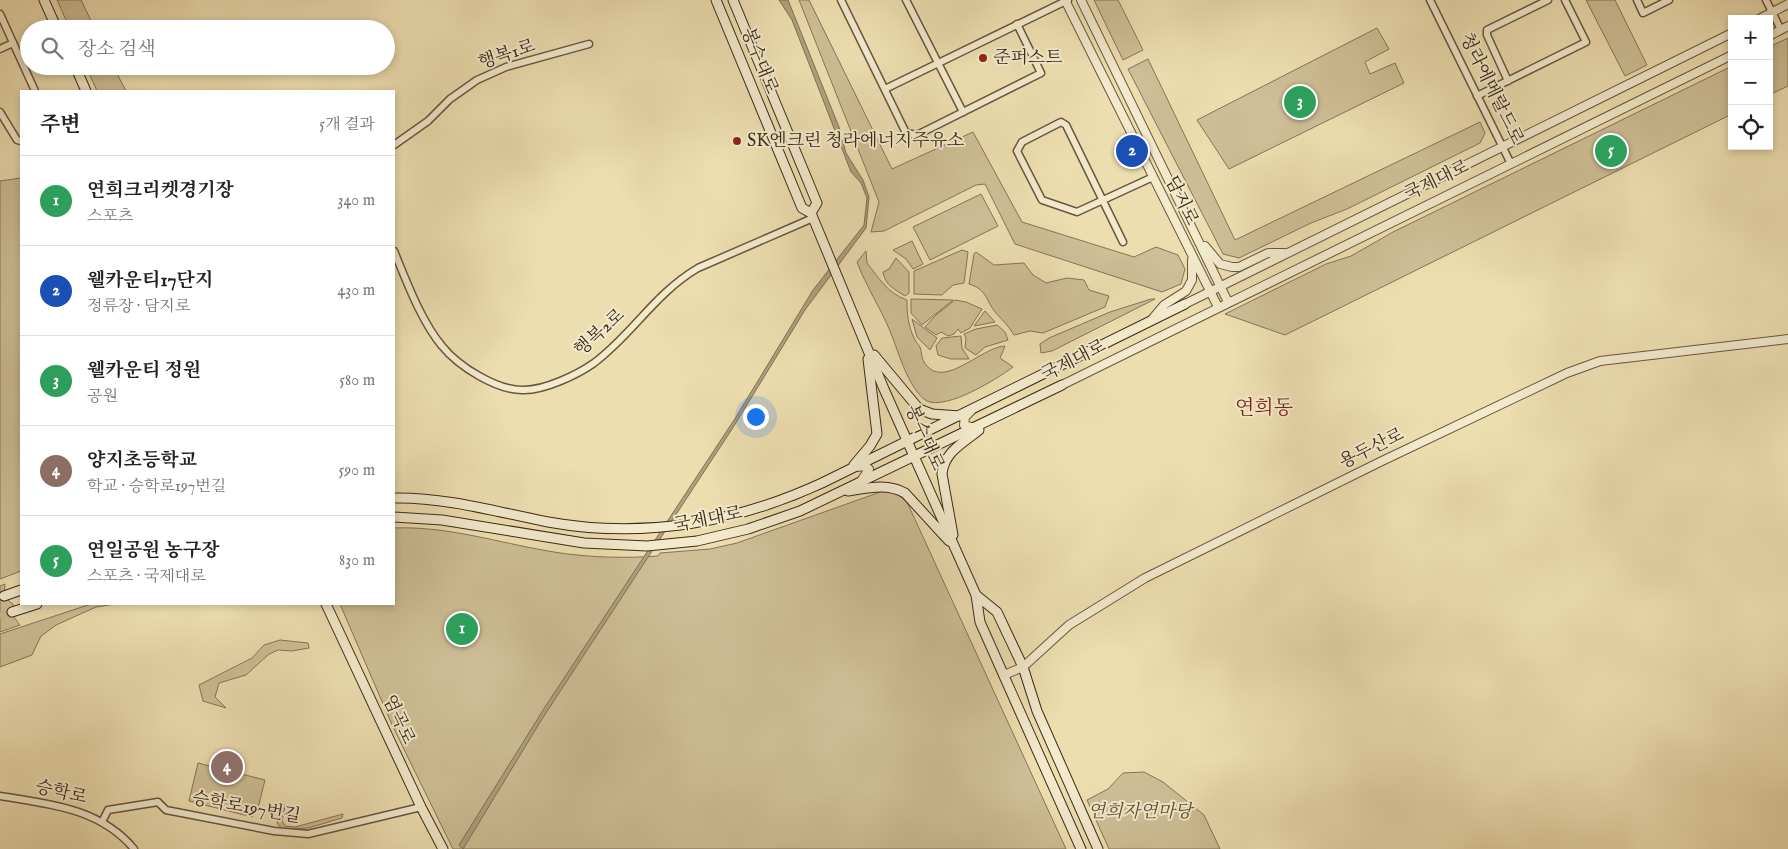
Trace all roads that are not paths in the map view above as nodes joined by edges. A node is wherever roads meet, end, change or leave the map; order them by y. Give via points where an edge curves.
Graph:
1 (44, 0) edge
2 (716, 0) edge
3 (733, 0) edge
4 (841, 0) edge
5 (906, 0) edge
6 (1066, 0) edge
7 (1081, 0) edge
8 (1430, 0) edge
9 (1548, 0) edge
10 (1566, 0) edge
11 (1637, 0) edge
12 (1669, 0) edge
13 (1766, 0) edge
14 (1788, 4) edge
15 (1772, 12) junction
16 (0, 14) edge
17 (1766, 15) edge
18 (53, 20) edge
19 (1017, 24) junction
20 (1785, 28) edge
21 (1773, 34) edge
22 (1728, 35) edge
23 (13, 43) junction
24 (589, 44) dead end
25 (0, 49) edge
26 (1728, 57) edge
27 (20, 58) edge
28 (937, 63) junction
29 (28, 75) edge
30 (79, 75) edge
31 (1508, 81) junction
32 (885, 89) junction
33 (35, 90) edge
34 (86, 90) edge
35 (1478, 96) junction
36 (0, 112) edge
37 (963, 112) junction
38 (20, 141) edge
39 (395, 144) edge
40 (1502, 146) junction
41 (1511, 164) junction
42 (1153, 177) junction
43 (1104, 200) junction
44 (812, 215) junction
45 (1199, 239) junction
46 (1123, 242) dead end
47 (1185, 244) junction
48 (395, 253) edge
49 (1286, 253) junction
50 (1220, 286) junction
51 (1210, 291) junction
52 (1228, 302) junction
53 (1185, 304) joint
54 (1218, 307) junction
55 (1153, 318) junction
56 (1788, 339) edge
57 (867, 346) junction
58 (1062, 385) joint
59 (971, 411) junction
60 (960, 416) junction
61 (998, 417) junction
62 (976, 428) junction
63 (908, 442) junction
64 (915, 457) junction
65 (851, 468) junction
66 (856, 484) junction
67 (838, 493) junction
68 (395, 498) edge
69 (395, 517) edge
70 (955, 547) junction
71 (20, 590) edge
72 (976, 595) junction
73 (4, 596) dead end
74 (34, 605) edge
75 (326, 605) edge
76 (12, 612) tunnel mouth
77 (1023, 667) junction
78 (1004, 675) junction
79 (0, 796) edge
80 (421, 807) junction
81 (102, 822) junction
82 (134, 849) edge
83 (443, 849) edge
84 (1081, 849) edge
85 (1098, 849) edge

1 - 18 main road
2 - 44 main road, 봉수대로 via 802,208
3 - 44 main road, 봉수대로 via 817,203
4 - 32 street
5 - 28 street
6 - 19 street
6 - 42 street, 담지로
7 - 45 street
8 - 35 street, 청라에메랄드로
9 - 31 street via 1487,30
10 - 31 street via 1586,42
11 - 12 street via 1644,13
13 - 15 street
14 - 15 street
15 - 17 street
15 - 20 street
16 - 23 street
19 - 28 street
19 - 37 street via 1041,73
20 - 21 street
22 - 40 street, 국제대로
23 - 25 street
23 - 27 street
24 - 39 street, 행복1로 via 506,67 477,80
26 - 41 street, 국제대로
28 - 32 street
28 - 37 street
29 - 33 street
30 - 34 main road
31 - 35 street
32 - 37 street via 906,133 910,135 917,135
35 - 40 street, 청라에메랄드로
36 - 38 street
40 - 41 street, 청라에메랄드로
40 - 49 street, 국제대로
41 - 52 street, 국제대로
42 - 43 street
42 - 47 street, 담지로
43 - 43 street via 1077,212 1042,200 1017,151 1022,142 1061,122 1066,125
43 - 46 street
44 - 48 street, 행복2로 via 690,272 657,299 594,362 561,381 523,390 491,383 460,363 442,346
44 - 57 main road, 봉수대로
45 - 47 street via 1203,256 1200,259
45 - 49 street via 1225,266 1239,266 1268,253
45 - 50 street
47 - 51 street, 담지로
47 - 55 street via 1193,270 1190,286 1180,296 1164,304
49 - 50 street, 국제대로
50 - 51 street, 국제대로
50 - 52 street
51 - 53 street, 국제대로
51 - 54 street, 담지로
52 - 54 street, 국제대로
53 - 55 main road, 국제대로
54 - 58 street, 국제대로
55 - 59 main road, 국제대로
56 - 77 street, 용두산로 via 1600,361 1567,373 1382,460 1145,578 1069,624
57 - 60 main road via 914,405 926,413
57 - 63 main road, 봉수대로
57 - 65 main road via 877,434
58 - 61 main road, 국제대로
59 - 60 main road, 국제대로
59 - 62 street via 965,417 964,425
60 - 63 main road, 국제대로
61 - 62 main road, 국제대로
61 - 70 main road via 952,451 943,465
62 - 64 main road, 국제대로
63 - 64 main road, 봉수대로
63 - 65 main road, 국제대로
64 - 66 main road, 국제대로
64 - 70 main road, 봉수대로
65 - 66 street via 866,466 869,469
65 - 68 main road, 국제대로 via 758,509 691,524 638,529 581,526 442,502
66 - 67 main road, 국제대로
67 - 69 main road, 국제대로 via 757,526 655,546 560,540 435,519
67 - 70 main road via 897,488 905,492
70 - 72 main road, 봉수대로
71 - 73 main road
72 - 77 main road, 봉수대로 via 997,612
72 - 78 main road, 봉수대로 via 980,622
74 - 76 main road
75 - 80 main road, 염곡로
77 - 78 street, 용두산로
77 - 85 main road, 봉수대로 via 1037,711
78 - 84 main road, 봉수대로
79 - 81 street, 승학로 via 68,807
80 - 81 street, 승학로197번길 via 308,834 274,831 166,810 158,802 108,810
80 - 83 main road, 염곡로
81 - 82 street, 승학로

